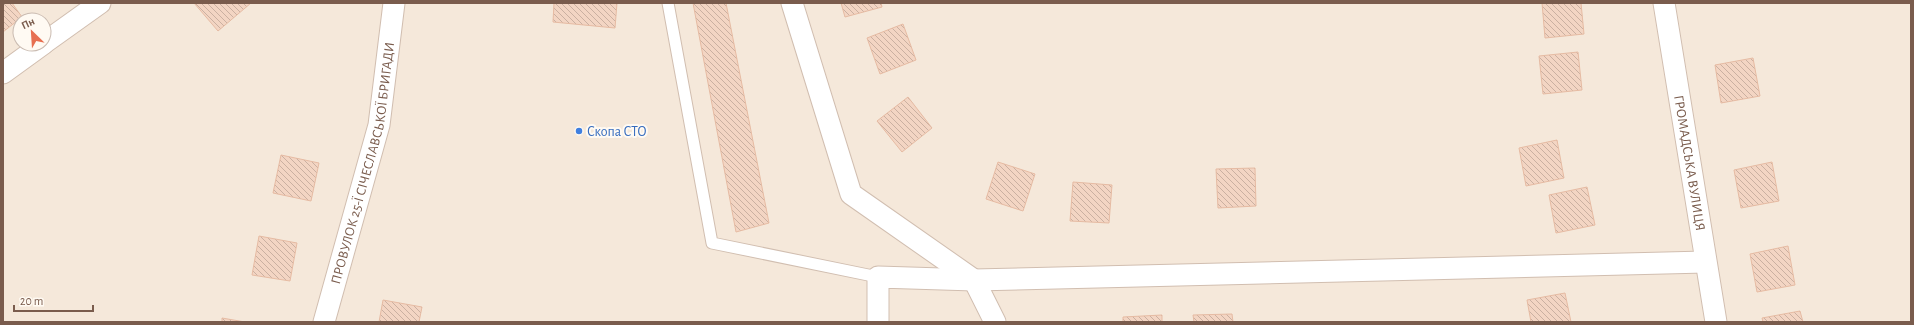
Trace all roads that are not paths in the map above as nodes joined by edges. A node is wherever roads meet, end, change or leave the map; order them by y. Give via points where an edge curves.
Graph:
1 (100, 3) edge
2 (394, 3) edge
3 (668, 3) edge
4 (792, 3) edge
5 (1664, 3) edge
6 (52, 38) edge
7 (33, 52) edge
8 (3, 73) edge
9 (1706, 262) junction
10 (878, 277) junction
11 (974, 280) junction
12 (324, 322) edge
13 (878, 322) edge
14 (995, 322) edge
15 (1716, 322) edge

1 - 6 street
2 - 12 street, ПРОВУЛОК 25-Ї СІЧЕСЛАВСЬКОЇ БРИГАДИ via 379,125
3 - 10 lane via 712,243
4 - 11 street via 851,194
5 - 9 street, ГРОМАДСЬКА ВУЛИЦЯ
7 - 8 street
9 - 11 street
9 - 15 street, ГРОМАДСЬКА ВУЛИЦЯ
10 - 11 street
10 - 13 street
11 - 14 street

